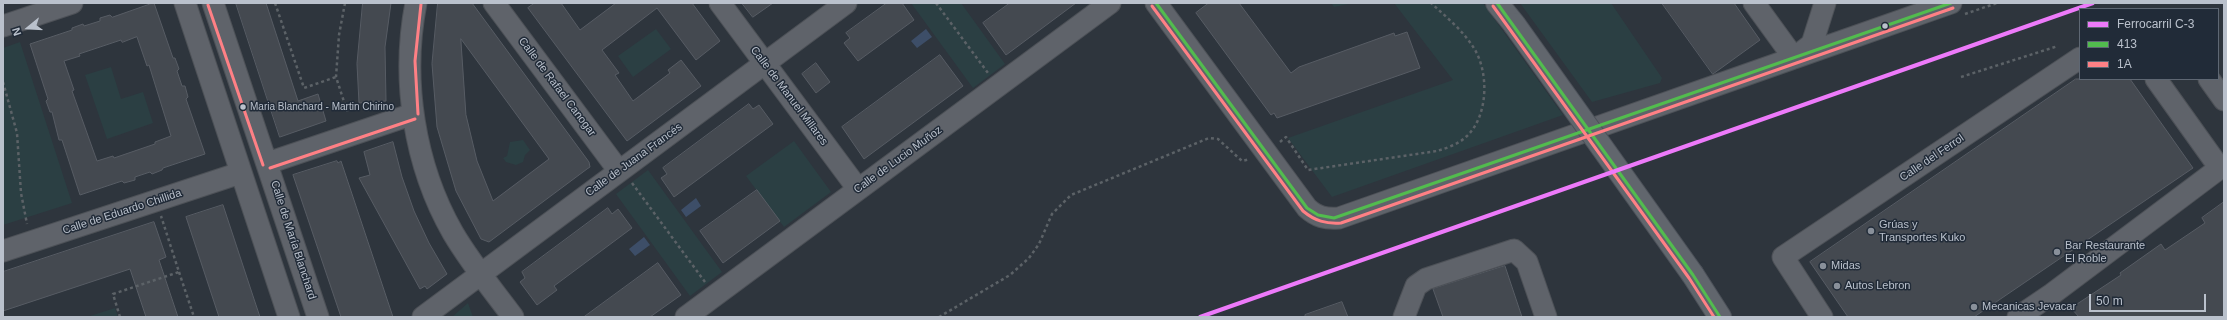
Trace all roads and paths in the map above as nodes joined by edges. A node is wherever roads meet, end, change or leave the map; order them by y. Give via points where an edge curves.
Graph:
1 (72, 3) edge
2 (185, 3) edge
3 (214, 3) edge
4 (275, 3) edge
5 (345, 3) edge
6 (416, 3) edge
7 (494, 3) edge
8 (720, 3) edge
9 (846, 3) edge
10 (936, 3) edge
11 (1110, 3) edge
12 (1156, 3) edge
13 (1430, 3) edge
14 (1497, 3) edge
15 (1754, 3) edge
16 (1825, 3) edge
17 (1997, 3) edge
18 (1952, 6) edge
19 (3, 26) edge
20 (2058, 46) dead end
21 (1794, 58) junction
22 (2079, 59) edge
23 (765, 64) junction
24 (336, 77) junction
25 (1961, 77) dead end
26 (2157, 80) edge
27 (2210, 80) edge
28 (3, 82) edge
29 (998, 86) junction
30 (2224, 100) edge
31 (348, 114) dead end
32 (413, 114) junction
33 (1268, 153) junction
34 (268, 163) junction
35 (2222, 166) edge
36 (620, 170) junction
37 (240, 173) junction
38 (858, 189) junction
39 (156, 201) junction
40 (34, 241) junction
41 (3, 251) edge
42 (179, 272) junction
43 (480, 274) junction
44 (1697, 283) junction
45 (714, 296) junction
46 (120, 317) edge
47 (194, 317) edge
48 (289, 317) edge
49 (318, 317) edge
50 (423, 317) edge
51 (513, 317) edge
52 (686, 317) edge
53 (940, 317) edge
54 (1404, 317) edge
55 (1546, 317) edge
56 (1712, 317) edge
57 (1720, 317) edge
58 (1822, 317) edge
59 (2018, 317) edge

1 - 19 street
2 - 37 street
3 - 34 street, Calle de María Blanchard
4 - 24 path via 304,88
5 - 24 path via 338,36
6 - 32 street via 410,61
7 - 36 street, Calle de Rafael Canogar
8 - 23 street, Calle de Manuel Millares
9 - 23 street, Calle de Juana Francés
10 - 29 path
11 - 29 street, Calle de Lucio Muñoz
12 - 33 street
13 - 33 path via 1463,32 1480,61 1484,78 1484,98 1480,117 1466,138 1451,147 1437,151 1308,170 1286,137
14 - 44 main road, bridge
15 - 21 street
16 - 21 street via 1812,44
17 - 18 path
18 - 21 street
20 - 25 path
21 - 33 street via 1339,218 1326,219 1316,216 1307,208
22 - 58 street, Calle del Ferrol via 1783,257
23 - 36 street, Calle de Juana Francés
23 - 38 street, Calle de Manuel Millares
24 - 31 path
26 - 35 street
27 - 30 street
28 - 40 path via 17,133 25,218
29 - 38 street, Calle de Lucio Muñoz
32 - 34 street
32 - 43 street via 432,187 452,231
33 - 53 path via 1242,161 1218,140 1209,138 1071,195 1052,214 1039,244 1029,258 1010,275
34 - 49 street, Calle de María Blanchard
35 - 59 street
36 - 43 street, Calle de Juana Francés
36 - 45 path
37 - 39 street, Calle de Eduardo Chillida
37 - 48 street
38 - 45 street, Calle de Lucio Muñoz
39 - 40 street, Calle de Eduardo Chillida
39 - 42 path
40 - 41 street, Calle de Eduardo Chillida
42 - 46 path via 113,294
42 - 47 path
43 - 50 street, Calle de Juana Francés
43 - 51 street
44 - 56 street
44 - 57 main road
45 - 52 street, Calle de Lucio Muñoz
54 - 55 street via 1416,286 1426,279 1514,250 1527,262

